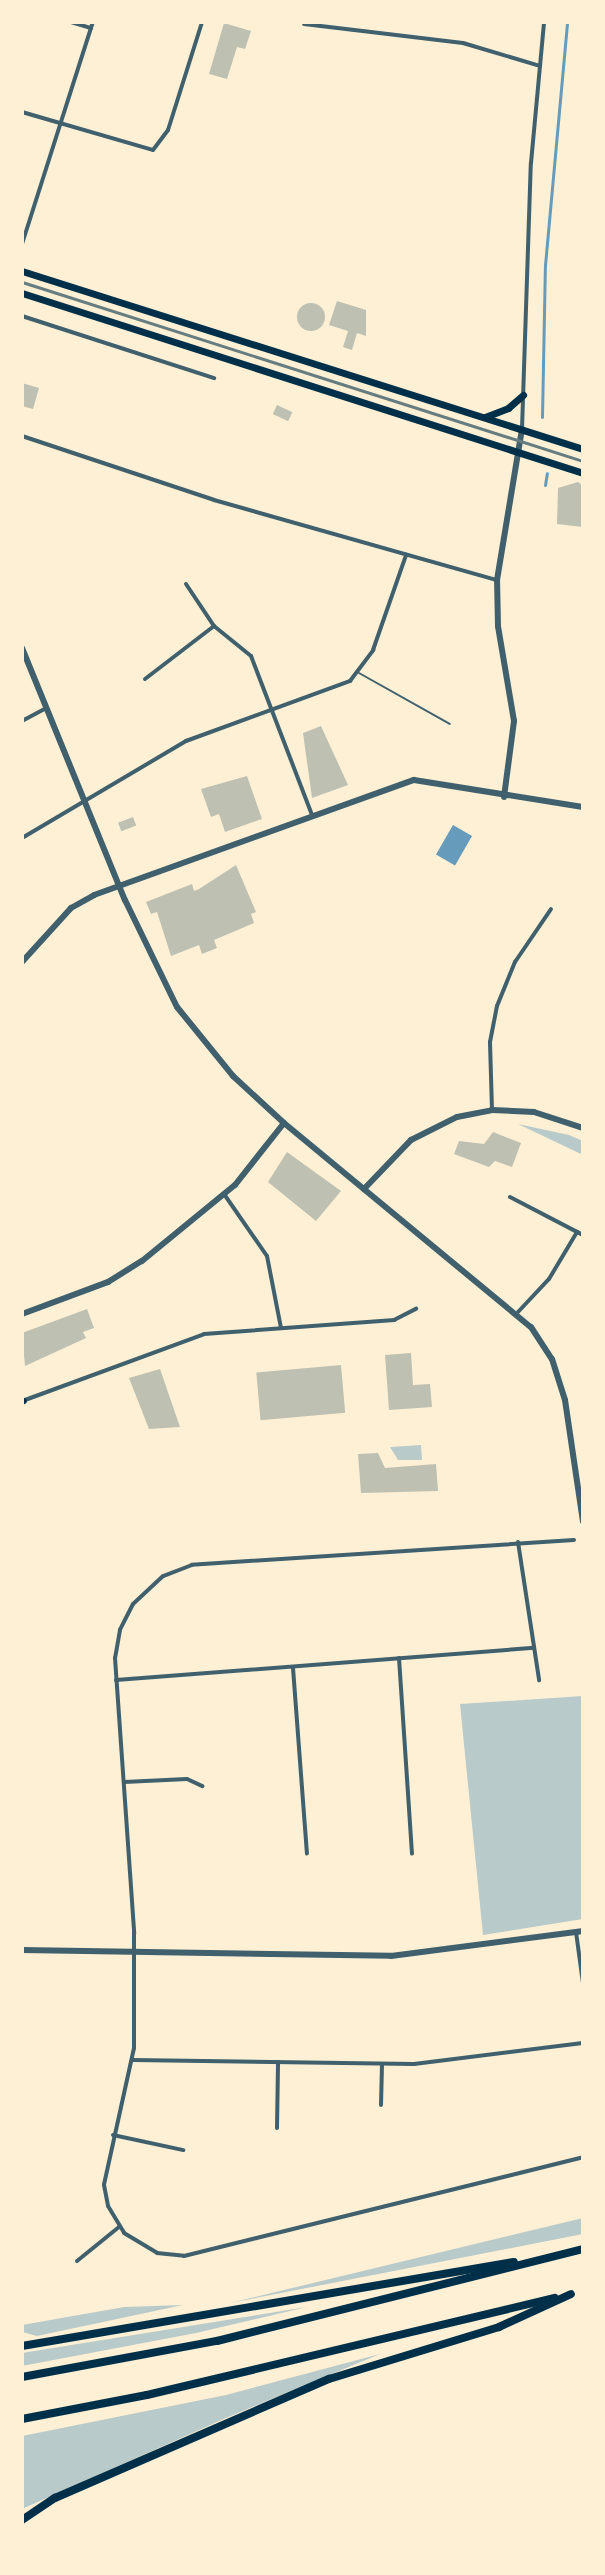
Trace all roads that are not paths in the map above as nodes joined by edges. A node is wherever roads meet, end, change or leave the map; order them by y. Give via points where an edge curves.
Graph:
1 (71, 22) edge
2 (93, 22) edge
3 (202, 22) edge
4 (544, 22) edge
5 (304, 24) edge
6 (91, 28) junction
7 (540, 66) junction
8 (22, 112) edge
9 (60, 125) junction
10 (22, 244) edge
11 (22, 271) edge
12 (22, 293) edge
13 (22, 316) edge
14 (214, 378) dead end
15 (523, 395) junction
16 (485, 417) junction
17 (522, 429) junction
18 (22, 436) edge
19 (583, 449) edge
20 (521, 454) junction
21 (583, 473) edge
22 (406, 555) junction
23 (497, 580) junction
24 (186, 584) dead end
25 (214, 626) junction
26 (22, 648) edge
27 (359, 673) junction
28 (145, 679) dead end
29 (46, 708) junction
30 (272, 712) junction
31 (22, 721) edge
32 (450, 724) dead end
33 (504, 797) junction
34 (84, 801) junction
35 (583, 807) edge
36 (312, 815) junction
37 (22, 838) edge
38 (119, 886) junction
39 (551, 909) dead end
40 (22, 962) edge
41 (492, 1110) junction
42 (284, 1123) junction
43 (583, 1128) edge
44 (364, 1189) junction
45 (224, 1194) junction
46 (510, 1197) dead end
47 (580, 1233) edge
48 (416, 1309) dead end
49 (518, 1312) junction
50 (22, 1314) edge
51 (281, 1328) junction
52 (23, 1401) edge
53 (583, 1522) edge
54 (574, 1540) dead end
55 (518, 1542) junction
56 (534, 1648) junction
57 (399, 1658) junction
58 (293, 1667) junction
59 (116, 1680) junction
60 (539, 1680) dead end
61 (124, 1782) junction
62 (202, 1786) dead end
63 (307, 1853) dead end
64 (412, 1854) dead end
65 (580, 1932) edge
66 (22, 1950) edge
67 (135, 1951) junction
68 (583, 1983) edge
69 (583, 2043) edge
70 (132, 2060) junction
71 (278, 2062) junction
72 (382, 2065) junction
73 (381, 2105) dead end
74 (277, 2128) dead end
75 (113, 2135) junction
76 (183, 2150) dead end
77 (583, 2157) edge
78 (119, 2227) junction
79 (583, 2249) edge
80 (77, 2261) dead end
81 (534, 2261) junction
82 (583, 2291) edge
83 (571, 2294) junction
84 (22, 2339) edge
85 (40, 2342) junction
86 (22, 2346) edge
87 (22, 2377) edge
88 (22, 2419) edge
89 (55, 2498) junction
90 (22, 2513) edge
91 (22, 2520) edge

1 - 6 street
2 - 6 street
3 - 9 street via 159,146 138,150
4 - 7 street
5 - 7 street via 463,43
6 - 9 street
7 - 15 street
8 - 9 street
9 - 10 street
11 - 16 main road
12 - 20 main road
13 - 14 street
15 - 16 main road
15 - 17 street
16 - 17 main road
17 - 19 main road
17 - 20 street
18 - 22 street
20 - 21 main road
20 - 23 street
22 - 23 street
22 - 27 street via 373,650
23 - 33 street via 498,626 514,721
24 - 25 street
25 - 28 street
25 - 30 street via 251,656
26 - 29 street
27 - 30 street via 338,687
27 - 32 lane
29 - 31 street
29 - 34 street
30 - 34 street via 186,741
30 - 36 street
33 - 35 street
33 - 36 street via 414,780
34 - 37 street
34 - 38 street
36 - 38 street
38 - 40 street via 71,908
38 - 42 street via 162,983 192,1030
39 - 41 street via 515,962 497,1006 490,1042
41 - 43 street via 534,1112
41 - 44 street via 449,1120 411,1140
42 - 44 street
42 - 45 street
44 - 49 street
45 - 50 street via 120,1277
45 - 51 street via 267,1256
46 - 47 street
47 - 49 street via 549,1279
48 - 51 street via 394,1320
49 - 53 street via 543,1343 559,1378
51 - 52 street via 186,1339
54 - 55 street
55 - 56 street
55 - 59 street via 180,1569 151,1585 127,1614 116,1648
56 - 57 street
56 - 60 street
57 - 58 street
57 - 64 street
58 - 59 street
58 - 63 street
59 - 61 street
61 - 62 street via 187,1779
61 - 67 street
65 - 67 street via 419,1955
65 - 68 street
66 - 67 street
67 - 70 street
69 - 72 street via 451,2062
70 - 71 street
70 - 75 street
71 - 72 street
71 - 74 street
72 - 73 street
75 - 76 street
75 - 78 street via 104,2185
77 - 78 street via 199,2254 157,2253
78 - 80 street
79 - 81 highway
81 - 85 highway via 479,2265
81 - 87 highway via 217,2341
82 - 83 highway
83 - 88 highway via 147,2395
83 - 89 highway via 499,2327 329,2379
84 - 85 highway
85 - 86 highway
89 - 90 highway
89 - 91 highway

